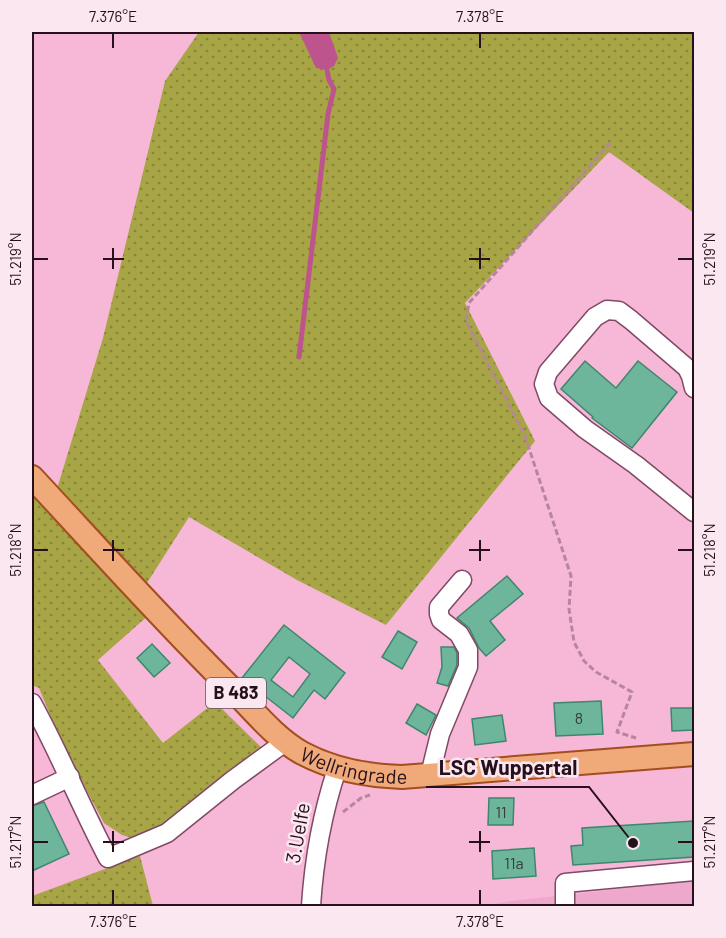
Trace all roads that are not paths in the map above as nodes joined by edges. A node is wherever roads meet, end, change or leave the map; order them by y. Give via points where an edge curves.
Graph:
1 (694, 388) edge
2 (32, 477) edge
3 (694, 512) edge
4 (462, 580) dead end
5 (32, 703) edge
6 (285, 742) junction
7 (694, 754) edge
8 (337, 769) junction
9 (430, 775) junction
10 (70, 777) junction
11 (32, 795) edge
12 (694, 871) edge
13 (311, 906) edge
14 (565, 906) edge

1 - 3 street via 687,368 619,311 607,310 595,317 568,348 548,372 544,384 549,398
2 - 6 main road, Wellringrade / B 483 via 210,668
4 - 9 street via 440,607 439,614 459,634 468,650 468,667 440,734
5 - 10 street
6 - 8 main road, Wellringrade / B 483
6 - 10 street via 167,833 108,858
7 - 9 main road, Wellringrade / B 483
8 - 9 main road, Wellringrade / B 483 via 379,776
8 - 13 street, 3.Uelfe via 318,839
10 - 11 street
12 - 14 street via 565,883

